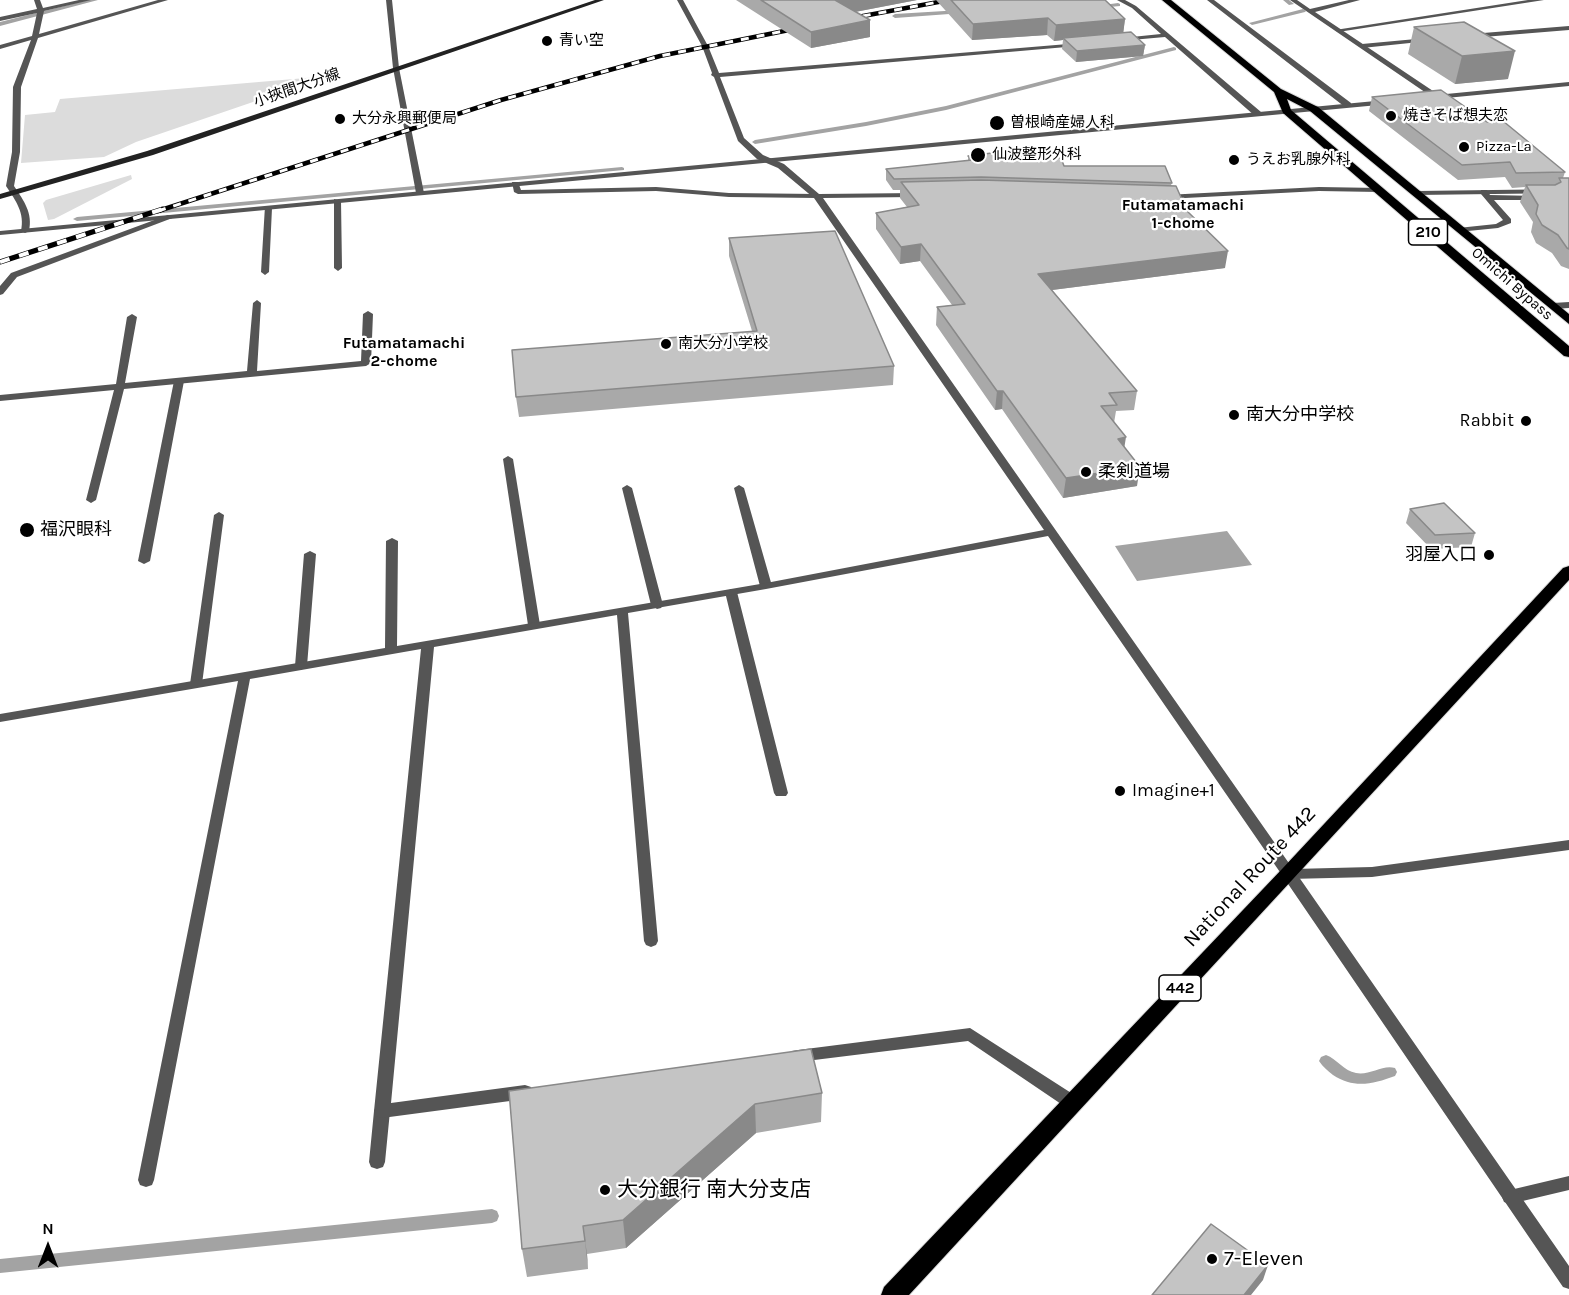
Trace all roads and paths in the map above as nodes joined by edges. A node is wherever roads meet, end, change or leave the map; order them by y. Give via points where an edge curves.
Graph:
1 (37, 0) edge
2 (88, 0) edge
3 (165, 0) edge
4 (389, 0) edge
5 (600, 0) edge
6 (680, 0) edge
7 (1120, 0) edge
8 (1166, 0) edge
9 (1210, 0) edge
10 (1293, 0) edge
11 (1357, 0) edge
12 (1541, 0) edge
13 (1111, 1) edge
14 (41, 10) junction
15 (1309, 11) junction
16 (0, 19) edge
17 (1569, 28) edge
18 (1338, 30) junction
19 (1167, 35) junction
20 (34, 37) junction
21 (1466, 37) edge
22 (1113, 40) edge
23 (1431, 40) edge
24 (1091, 42) edge
25 (1362, 46) junction
26 (0, 47) edge
27 (396, 68) junction
28 (714, 75) junction
29 (1569, 84) edge
30 (1278, 91) junction
31 (1438, 97) junction
32 (1426, 98) edge
33 (1393, 101) edge
34 (1348, 105) junction
35 (1314, 109) junction
36 (1287, 111) junction
37 (1258, 114) junction
38 (1512, 138) edge
39 (771, 161) junction
40 (1561, 180) edge
41 (515, 184) junction
42 (1569, 186) edge
43 (1379, 190) junction
44 (1569, 191) edge
45 (16, 193) junction
46 (420, 193) junction
47 (1417, 193) junction
48 (924, 195) edge
49 (1486, 195) junction
50 (817, 196) junction
51 (1154, 197) edge
52 (0, 198) edge
53 (1550, 198) edge
54 (337, 201) junction
55 (268, 208) junction
56 (171, 217) junction
57 (1461, 230) junction
58 (26, 231) junction
59 (0, 233) edge
60 (338, 268) dead end
61 (265, 272) dead end
62 (0, 292) edge
63 (257, 303) dead end
64 (1569, 304) edge
65 (1553, 306) junction
66 (368, 314) dead end
67 (132, 317) dead end
68 (1569, 320) edge
69 (1569, 353) edge
70 (252, 374) junction
71 (179, 381) junction
72 (120, 386) junction
73 (0, 398) edge
74 (508, 459) dead end
75 (627, 488) dead end
76 (739, 488) dead end
77 (92, 500) dead end
78 (219, 515) dead end
79 (1049, 532) junction
80 (392, 541) dead end
81 (310, 554) dead end
82 (144, 561) dead end
83 (1569, 571) edge
84 (766, 586) junction
85 (730, 592) junction
86 (657, 605) junction
87 (622, 610) junction
88 (534, 625) junction
89 (428, 643) junction
90 (391, 650) junction
91 (301, 666) junction
92 (245, 675) junction
93 (196, 684) junction
94 (0, 718) edge
95 (781, 793) dead end
96 (1569, 845) edge
97 (1289, 874) junction
98 (651, 941) dead end
99 (782, 1059) edge
100 (535, 1091) edge
101 (1073, 1103) junction
102 (382, 1111) junction
103 (377, 1162) dead end
104 (146, 1179) dead end
105 (1569, 1183) edge
106 (1510, 1197) junction
107 (1569, 1281) edge
108 (893, 1295) edge

1 - 14 street
2 - 14 street
3 - 20 street
4 - 27 street
5 - 27 main road, 小挾間大分線
6 - 28 street via 705,46
7 - 13 street
7 - 19 street
8 - 30 highway, Omichi Bypass / 210
9 - 34 street
10 - 15 street
11 - 15 street
12 - 18 street
14 - 16 street
14 - 20 street
15 - 18 street
17 - 21 street
18 - 25 street
19 - 22 street
19 - 37 street
20 - 26 street
20 - 45 street via 16,87 16,152 9,186
23 - 25 street
24 - 28 street
25 - 31 street
27 - 45 main road, 小挾間大分線 via 138,157
27 - 46 street
28 - 39 street via 741,139 760,157
29 - 31 street
30 - 35 highway, Omichi Bypass / 210
30 - 36 highway, Omichi Bypass / 210
31 - 32 street
31 - 38 street via 1454,108 1495,123
33 - 34 street
34 - 35 street
35 - 36 street
35 - 47 highway, Omichi Bypass / 210
36 - 37 street
36 - 43 highway, Omichi Bypass / 210
37 - 39 street
39 - 41 street
39 - 50 street
40 - 42 street
41 - 46 street
41 - 50 street via 518,192 656,189
43 - 51 street
43 - 69 highway, Omichi Bypass / 210
44 - 49 street
45 - 52 main road, 小挾間大分線
45 - 58 street via 24,208
46 - 54 street
47 - 49 street
47 - 57 highway, Omichi Bypass / 210
48 - 50 street
49 - 53 street
49 - 57 street via 1508,221
50 - 79 street
54 - 55 street
54 - 60 street
55 - 56 street
55 - 61 street
56 - 58 street
56 - 62 street via 27,269 14,275
57 - 65 highway, Omichi Bypass / 210
58 - 59 street
63 - 70 street
64 - 65 street
65 - 68 highway, Omichi Bypass / 210
66 - 70 street via 366,363
67 - 72 street
70 - 71 street
71 - 72 street
71 - 82 street
72 - 73 street
72 - 77 street
74 - 88 street
75 - 86 street
76 - 84 street
78 - 93 street
79 - 84 street
79 - 97 street
80 - 90 street
81 - 91 street
83 - 97 highway, National Route 442 / 442
84 - 85 street
85 - 86 street
85 - 95 street
86 - 87 street
87 - 88 street
87 - 98 street
88 - 89 street
89 - 90 street
89 - 102 street
90 - 91 street
91 - 92 street
92 - 93 street
92 - 104 street
93 - 94 street
96 - 97 street via 1372,872
97 - 101 highway, National Route 442 / 442
97 - 106 street
99 - 101 street via 970,1034
100 - 102 street
101 - 108 highway, National Route 442 / 442
102 - 103 street
105 - 106 street
106 - 107 street

